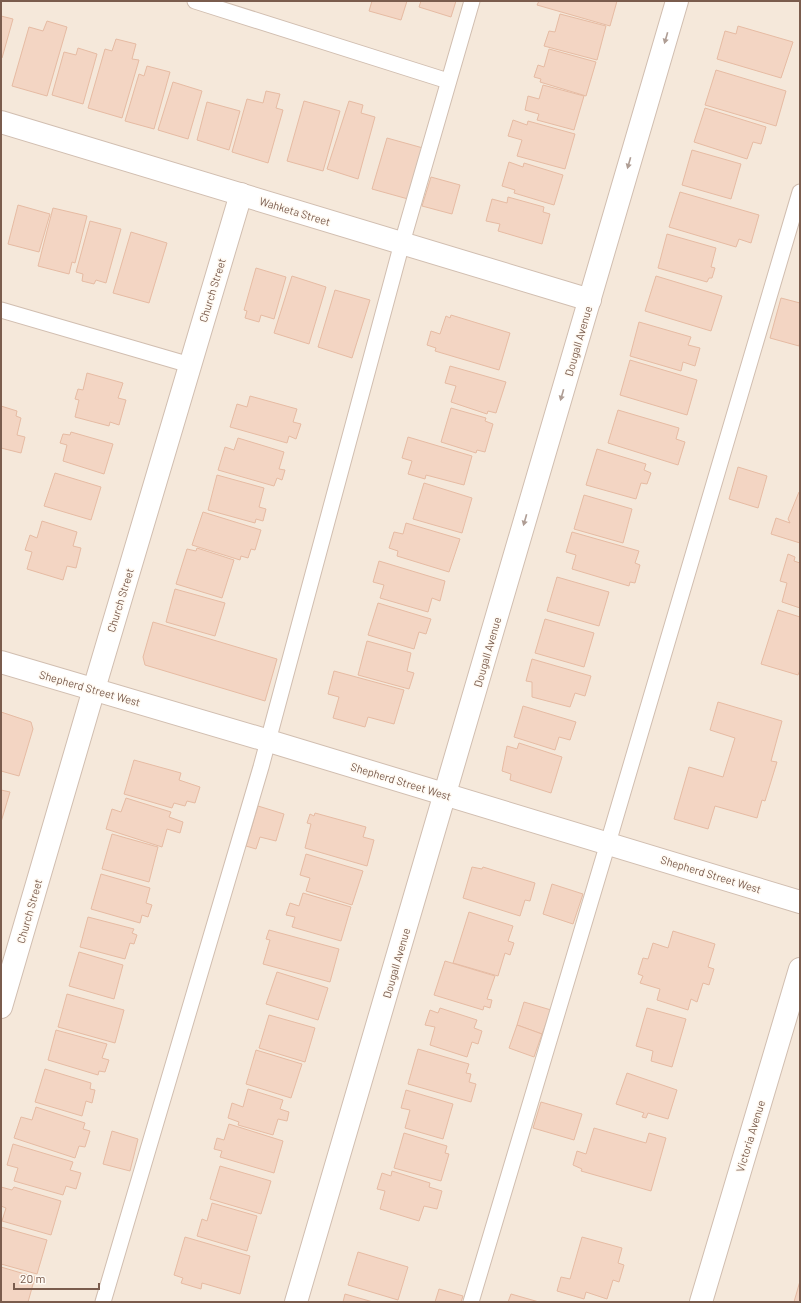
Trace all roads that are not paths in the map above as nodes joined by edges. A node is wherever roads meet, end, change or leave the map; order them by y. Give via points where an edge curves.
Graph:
1 (195, 1) edge
2 (472, 1) edge
3 (677, 1) edge
4 (448, 81) junction
5 (1, 123) edge
6 (800, 192) edge
7 (241, 194) junction
8 (402, 243) junction
9 (590, 300) junction
10 (1, 310) edge
11 (190, 365) junction
12 (1, 662) edge
13 (94, 689) junction
14 (269, 741) junction
15 (445, 795) junction
16 (608, 843) junction
17 (800, 902) edge
18 (800, 969) edge
19 (1, 1007) edge
20 (103, 1302) edge
21 (296, 1302) edge
22 (470, 1302) edge
23 (700, 1302) edge

1 - 4 lane
2 - 4 lane
3 -> 9 street, Dougall Avenue
4 - 8 lane
5 - 7 street, Wahketa Street
6 - 16 lane
7 - 8 street, Wahketa Street
7 - 11 street, Church Street
8 - 9 street, Wahketa Street
8 - 14 lane
9 -> 15 street, Dougall Avenue
10 - 11 lane
11 - 13 street, Church Street
12 - 13 street, Shepherd Street West
13 - 14 street, Shepherd Street West
13 - 19 street, Church Street
14 - 15 street, Shepherd Street West
14 - 20 lane
15 - 16 street, Shepherd Street West
15 - 21 street, Dougall Avenue
16 - 17 street, Shepherd Street West
16 - 22 lane
18 - 23 street, Victoria Avenue

